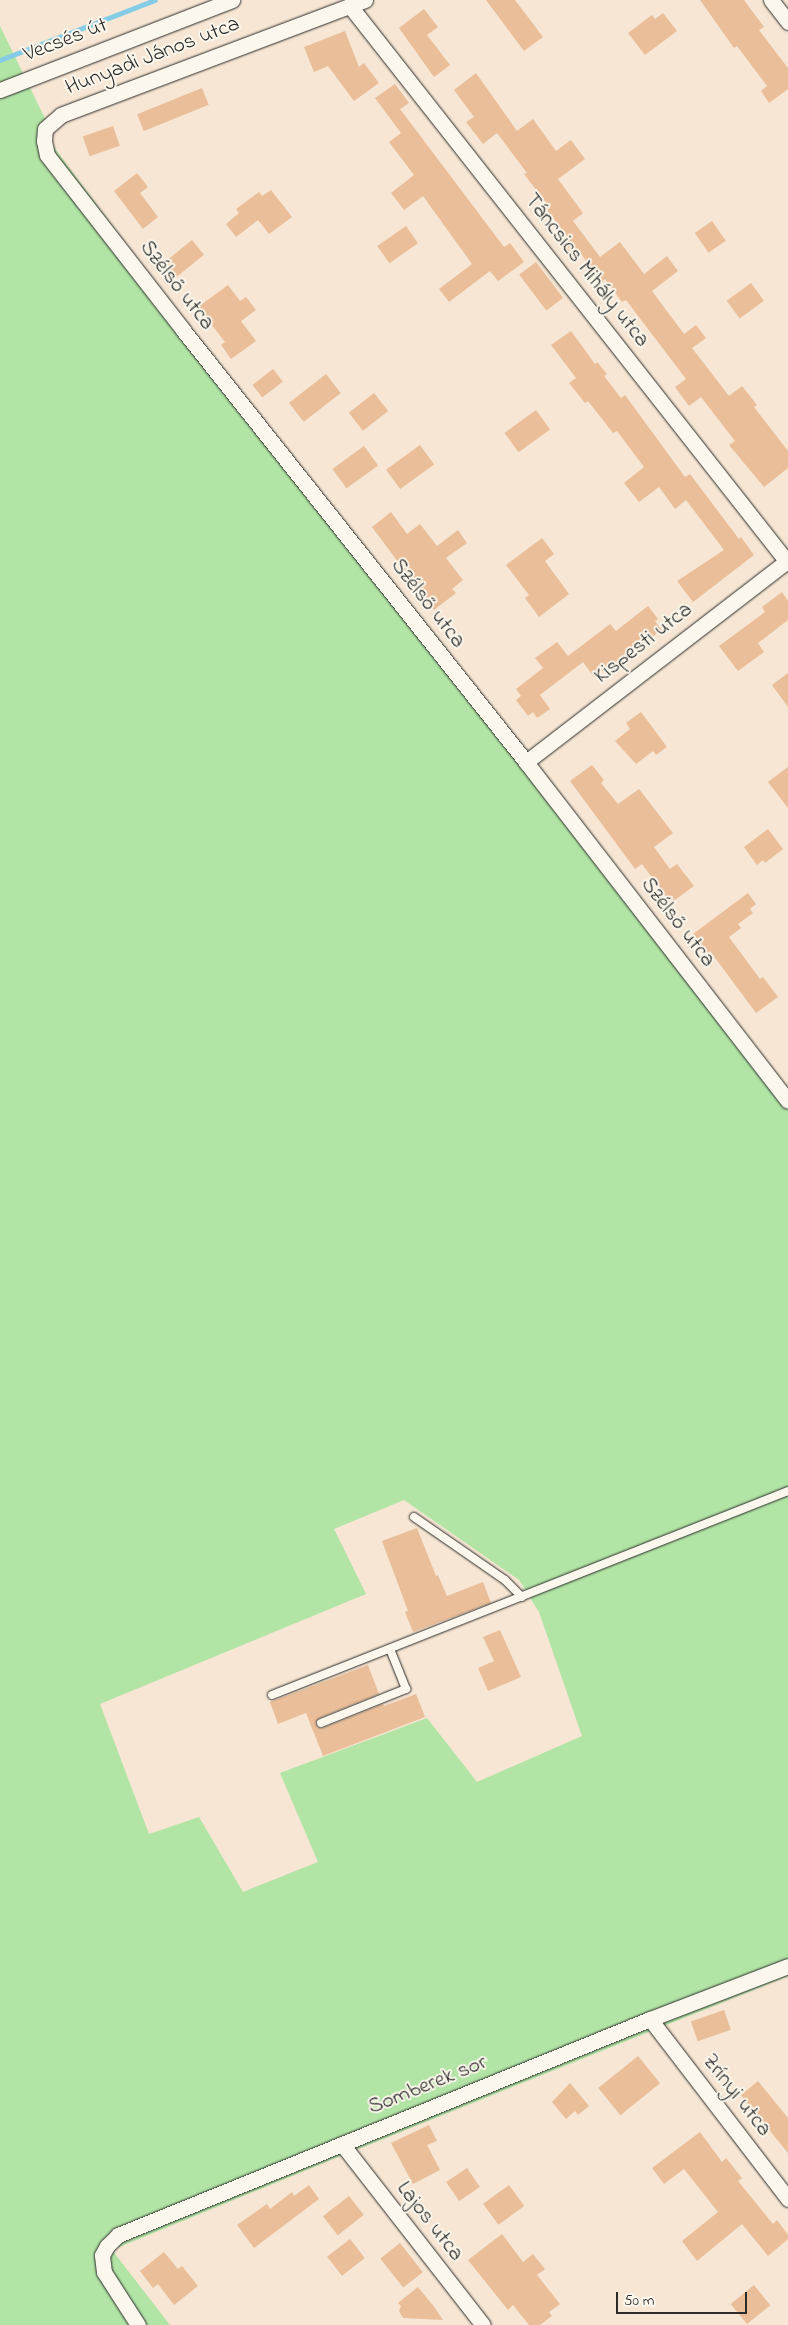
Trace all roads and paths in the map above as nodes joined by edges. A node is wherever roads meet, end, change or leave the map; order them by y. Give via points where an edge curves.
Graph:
1 (232, 0) edge
2 (365, 0) edge
3 (771, 0) edge
4 (350, 6) junction
5 (788, 22) edge
6 (0, 90) edge
7 (45, 129) joint
8 (788, 562) edge
9 (526, 762) junction
10 (788, 1101) edge
11 (788, 1491) edge
12 (414, 1517) dead end
13 (522, 1597) junction
14 (390, 1649) junction
15 (272, 1695) dead end
16 (321, 1723) dead end
17 (788, 1966) edge
18 (650, 2019) junction
19 (342, 2144) junction
20 (788, 2199) edge
21 (138, 2325) edge
22 (483, 2325) edge

1 - 6 street, Vecsés út
2 - 4 street, Hunyadi János utca
3 - 5 street
4 - 7 street, Hunyadi János utca via 61,114
4 - 8 street, Táncsics Mihály utca
7 - 9 street, Szélső utca via 45,148 52,162
8 - 9 street, Kispesti utca
9 - 10 street, Szélső utca
11 - 13 lane
12 - 13 lane via 505,1580
13 - 14 lane
14 - 15 lane
14 - 16 lane via 406,1689
17 - 18 street, Somberek sor
18 - 19 street, Somberek sor
18 - 20 street, Zrínyi utca
19 - 21 street, Somberek sor via 118,2235 102,2255 102,2264
19 - 22 street, Lajos utca

